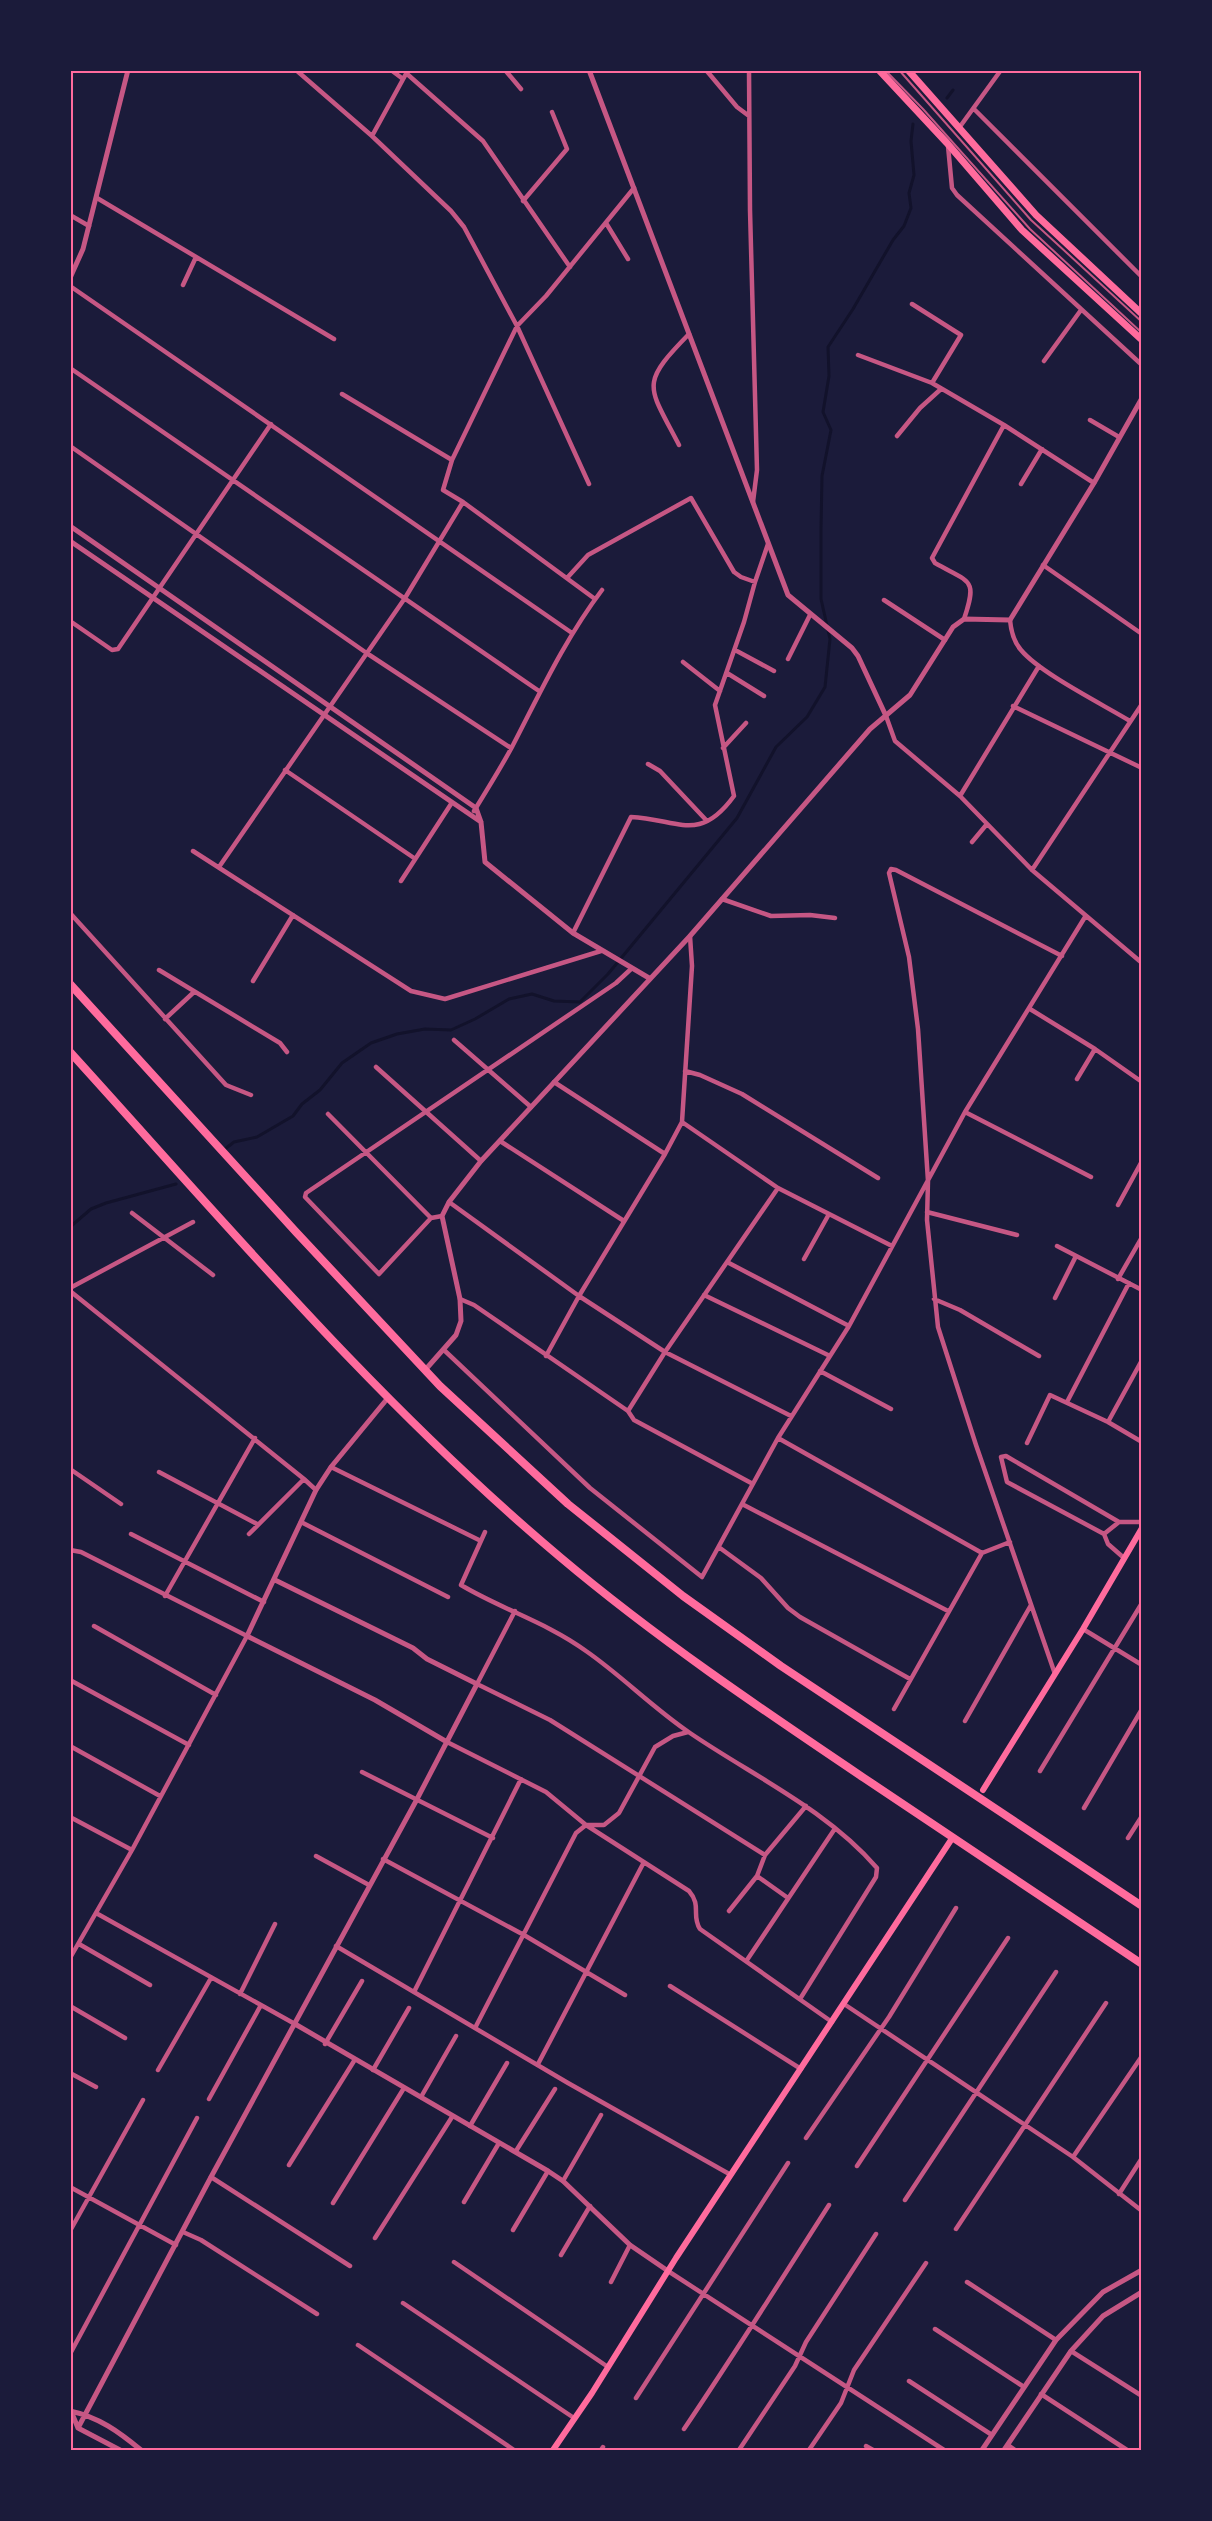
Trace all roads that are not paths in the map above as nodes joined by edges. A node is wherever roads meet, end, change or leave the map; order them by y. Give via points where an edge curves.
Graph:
1 (128, 70) edge
2 (296, 70) edge
3 (391, 70) edge
4 (505, 70) edge
5 (589, 70) edge
6 (705, 70) edge
7 (749, 70) edge
8 (879, 70) edge
9 (885, 70) edge
10 (899, 70) edge
11 (908, 70) edge
12 (1001, 70) edge
13 (407, 72) edge
14 (403, 79) junction
15 (521, 89) dead end
16 (974, 109) junction
17 (552, 112) dead end
18 (749, 116) junction
19 (959, 129) junction
20 (372, 136) junction
21 (947, 143) junction
22 (634, 188) junction
23 (97, 198) junction
24 (523, 201) junction
25 (70, 215) edge
26 (606, 223) junction
27 (89, 226) junction
28 (196, 257) junction
29 (628, 259) dead end
30 (570, 267) junction
31 (1142, 277) edge
32 (70, 278) edge
33 (183, 285) dead end
34 (70, 286) edge
35 (912, 304) dead end
36 (1082, 310) junction
37 (1142, 314) edge
38 (1142, 322) edge
39 (518, 326) junction
40 (1142, 333) edge
41 (689, 334) junction
42 (334, 339) dead end
43 (1142, 340) edge
44 (858, 355) dead end
45 (1044, 361) dead end
46 (1142, 365) edge
47 (70, 368) edge
48 (932, 383) junction
49 (941, 388) junction
50 (342, 394) dead end
51 (1142, 398) edge
52 (1090, 420) dead end
53 (271, 424) junction
54 (1004, 425) junction
55 (897, 436) dead end
56 (1119, 437) junction
57 (679, 445) dead end
58 (70, 446) edge
59 (1042, 449) junction
60 (452, 460) junction
61 (233, 480) junction
62 (1094, 483) junction
63 (589, 484) dead end
64 (1021, 484) dead end
65 (463, 502) junction
66 (753, 503) junction
67 (70, 526) edge
68 (197, 534) junction
69 (70, 541) edge
70 (440, 542) junction
71 (768, 544) junction
72 (1042, 565) junction
73 (567, 578) junction
74 (755, 582) junction
75 (161, 587) junction
76 (602, 590) dead end
77 (405, 598) junction
78 (153, 599) junction
79 (595, 599) junction
80 (884, 600) dead end
81 (810, 615) junction
82 (964, 619) junction
83 (1010, 620) junction
84 (70, 621) edge
85 (572, 633) junction
86 (1142, 634) edge
87 (945, 640) junction
88 (735, 650) junction
89 (368, 654) junction
90 (788, 659) dead end
91 (683, 662) dead end
92 (1039, 666) junction
93 (774, 671) dead end
94 (726, 673) junction
95 (539, 691) junction
96 (720, 691) junction
97 (764, 696) dead end
98 (1142, 704) edge
99 (331, 706) junction
100 (1013, 706) junction
101 (324, 716) junction
102 (886, 716) junction
103 (1130, 721) junction
104 (746, 723) dead end
105 (511, 748) junction
106 (723, 748) junction
107 (1109, 752) junction
108 (648, 764) dead end
109 (1142, 768) edge
110 (285, 770) junction
111 (960, 796) junction
112 (451, 804) junction
113 (476, 808) junction
114 (471, 817) junction
115 (707, 821) junction
116 (481, 822) junction
117 (987, 824) junction
118 (972, 842) dead end
119 (193, 851) dead end
120 (414, 858) junction
121 (219, 867) junction
122 (1032, 870) junction
123 (400, 881) dead end
124 (722, 899) junction
125 (70, 913) edge
126 (293, 915) junction
127 (1085, 917) junction
128 (835, 918) dead end
129 (573, 933) junction
130 (690, 936) junction
131 (601, 951) junction
132 (1062, 956) junction
133 (1142, 963) edge
134 (630, 969) junction
135 (159, 970) dead end
136 (649, 978) junction
137 (253, 981) dead end
138 (70, 984) edge
139 (194, 992) junction
140 (1029, 1009) junction
141 (165, 1019) junction
142 (454, 1040) dead end
143 (1095, 1049) junction
144 (70, 1052) edge
145 (287, 1052) dead end
146 (376, 1067) dead end
147 (488, 1070) junction
148 (685, 1071) junction
149 (1077, 1079) dead end
150 (554, 1082) junction
151 (1142, 1082) edge
152 (251, 1095) dead end
153 (531, 1107) junction
154 (425, 1111) junction
155 (965, 1112) junction
156 (328, 1114) dead end
157 (682, 1122) junction
158 (500, 1141) junction
159 (365, 1153) junction
160 (665, 1154) junction
161 (481, 1161) junction
162 (1142, 1161) edge
163 (1091, 1177) dead end
164 (878, 1179) dead end
165 (928, 1181) junction
166 (778, 1188) junction
167 (449, 1202) junction
168 (1118, 1205) dead end
169 (927, 1212) junction
170 (132, 1214) dead end
171 (828, 1214) junction
172 (442, 1216) junction
173 (430, 1218) junction
174 (624, 1221) junction
175 (193, 1222) dead end
176 (1017, 1235) dead end
177 (1142, 1237) edge
178 (165, 1238) junction
179 (892, 1246) junction
180 (1057, 1246) dead end
181 (1076, 1256) junction
182 (804, 1259) dead end
183 (727, 1262) junction
184 (213, 1275) dead end
185 (1118, 1279) junction
186 (1129, 1283) junction
187 (70, 1289) edge
188 (1142, 1290) edge
189 (704, 1295) junction
190 (579, 1296) junction
191 (1055, 1298) dead end
192 (460, 1299) junction
193 (933, 1299) junction
194 (849, 1326) junction
195 (444, 1350) junction
196 (665, 1352) junction
197 (546, 1356) junction
198 (830, 1356) junction
199 (1039, 1356) dead end
200 (1142, 1360) edge
201 (426, 1369) dead end
202 (820, 1371) junction
203 (387, 1399) dead end
204 (1067, 1402) junction
205 (891, 1409) dead end
206 (628, 1411) junction
207 (791, 1416) junction
208 (1108, 1422) junction
209 (255, 1438) junction
210 (778, 1438) junction
211 (1142, 1442) edge
212 (1027, 1443) dead end
213 (332, 1467) junction
214 (70, 1469) edge
215 (159, 1472) dead end
216 (304, 1479) junction
217 (753, 1484) junction
218 (316, 1490) junction
219 (218, 1502) junction
220 (121, 1504) dead end
221 (742, 1504) junction
222 (1142, 1521) edge
223 (301, 1522) junction
224 (1119, 1522) junction
225 (257, 1524) junction
226 (1142, 1528) edge
227 (485, 1532) dead end
228 (131, 1534) dead end
229 (249, 1534) dead end
230 (1104, 1534) junction
231 (482, 1541) junction
232 (1010, 1542) junction
233 (720, 1548) junction
234 (70, 1550) edge
235 (982, 1553) junction
236 (1124, 1558) junction
237 (183, 1561) junction
238 (275, 1580) junction
239 (165, 1596) junction
240 (448, 1597) dead end
241 (264, 1602) junction
242 (1142, 1603) edge
243 (1031, 1605) junction
244 (515, 1611) junction
245 (948, 1611) junction
246 (94, 1626) dead end
247 (1083, 1629) junction
248 (247, 1636) junction
249 (1114, 1649) junction
250 (1142, 1665) edge
251 (1055, 1675) junction
252 (910, 1679) junction
253 (70, 1680) edge
254 (477, 1684) junction
255 (216, 1695) junction
256 (894, 1709) dead end
257 (1142, 1709) edge
258 (965, 1721) dead end
259 (689, 1732) junction
260 (447, 1742) junction
261 (189, 1745) junction
262 (70, 1746) edge
263 (1040, 1771) dead end
264 (362, 1772) dead end
265 (640, 1777) junction
266 (521, 1779) junction
267 (983, 1790) dead end
268 (160, 1796) junction
269 (417, 1801) junction
270 (806, 1806) junction
271 (1084, 1808) dead end
272 (1142, 1816) edge
273 (70, 1817) edge
274 (586, 1825) junction
275 (834, 1830) junction
276 (493, 1838) junction
277 (1128, 1838) dead end
278 (951, 1840) dead end
279 (132, 1850) junction
280 (765, 1855) junction
281 (316, 1856) dead end
282 (383, 1860) junction
283 (644, 1862) junction
284 (757, 1876) junction
285 (369, 1885) junction
286 (788, 1898) junction
287 (461, 1900) junction
288 (1142, 1906) edge
289 (956, 1908) dead end
290 (729, 1911) dead end
291 (96, 1913) junction
292 (275, 1923) dead end
293 (524, 1935) junction
294 (1008, 1938) dead end
295 (79, 1944) junction
296 (336, 1946) junction
297 (70, 1958) edge
298 (747, 1960) junction
299 (1142, 1964) edge
300 (1056, 1972) dead end
301 (586, 1973) junction
302 (211, 1978) junction
303 (362, 1981) dead end
304 (150, 1985) dead end
305 (670, 1986) dead end
306 (414, 1992) junction
307 (240, 1994) junction
308 (625, 1995) dead end
309 (800, 1999) junction
310 (1106, 2003) dead end
311 (844, 2004) junction
312 (261, 2005) junction
313 (70, 2006) edge
314 (409, 2008) dead end
315 (832, 2022) junction
316 (295, 2024) junction
317 (475, 2028) junction
318 (881, 2028) junction
319 (456, 2036) dead end
320 (125, 2038) dead end
321 (325, 2044) junction
322 (1142, 2056) edge
323 (354, 2061) junction
324 (927, 2061) junction
325 (507, 2063) dead end
326 (538, 2064) junction
327 (801, 2069) junction
328 (158, 2070) dead end
329 (373, 2070) junction
330 (70, 2073) edge
331 (96, 2086) dead end
332 (404, 2088) junction
333 (555, 2089) dead end
334 (977, 2092) junction
335 (421, 2097) junction
336 (209, 2099) dead end
337 (142, 2100) dead end
338 (601, 2115) dead end
339 (452, 2117) junction
340 (197, 2118) dead end
341 (1026, 2124) junction
342 (470, 2126) junction
343 (806, 2138) dead end
344 (500, 2143) junction
345 (516, 2151) junction
346 (1073, 2157) junction
347 (1142, 2158) edge
348 (788, 2163) dead end
349 (289, 2165) dead end
350 (857, 2166) dead end
351 (548, 2171) junction
352 (731, 2175) junction
353 (211, 2177) junction
354 (563, 2181) junction
355 (70, 2187) edge
356 (1119, 2193) junction
357 (89, 2197) junction
358 (905, 2200) dead end
359 (464, 2202) dead end
360 (333, 2203) dead end
361 (829, 2205) dead end
362 (590, 2206) junction
363 (1142, 2211) edge
364 (140, 2226) junction
365 (956, 2229) dead end
366 (513, 2230) dead end
367 (70, 2231) edge
368 (183, 2232) junction
369 (876, 2234) dead end
370 (375, 2238) dead end
371 (176, 2245) junction
372 (630, 2245) junction
373 (561, 2255) dead end
374 (453, 2262) dead end
375 (926, 2263) dead end
376 (350, 2266) dead end
377 (1142, 2270) edge
378 (668, 2271) junction
379 (611, 2282) dead end
380 (967, 2282) dead end
381 (1142, 2292) edge
382 (705, 2294) junction
383 (403, 2303) dead end
384 (317, 2314) dead end
385 (752, 2327) junction
386 (935, 2329) dead end
387 (1056, 2340) junction
388 (358, 2345) dead end
389 (1071, 2351) junction
390 (70, 2354) edge
391 (799, 2358) junction
392 (608, 2367) junction
393 (909, 2381) dead end
394 (1024, 2387) junction
395 (848, 2390) junction
396 (1041, 2394) junction
397 (1142, 2396) edge
398 (636, 2398) dead end
399 (71, 2411) edge
400 (86, 2413) junction
401 (574, 2418) junction
402 (78, 2428) junction
403 (70, 2429) edge
404 (684, 2429) dead end
405 (992, 2435) junction
406 (866, 2446) dead end
407 (1006, 2448) edge
408 (120, 2451) edge
409 (141, 2451) edge
410 (514, 2451) edge
411 (553, 2451) edge
412 (740, 2451) edge
413 (809, 2451) edge
414 (873, 2451) edge
415 (944, 2451) edge
416 (982, 2451) edge
417 (1015, 2451) edge
418 (1127, 2451) edge

1 - 23 street
2 - 20 street
3 - 14 street
4 - 15 street
5 - 22 street
6 - 18 street via 736,107
7 - 18 street
8 - 21 main road
9 - 40 lane via 1030,229
10 - 38 lane via 1031,220
11 - 19 main road
12 - 16 street
13 - 14 street
13 - 24 street via 483,141
14 - 20 street
16 - 19 street
16 - 31 street
17 - 24 street via 567,149
18 - 66 street via 758,470
19 - 37 main road via 1060,239
20 - 39 street via 464,227
21 - 36 street via 952,188
21 - 43 main road via 1022,230
22 - 26 street
22 - 41 street
23 - 27 street
23 - 28 street
24 - 30 street
25 - 27 street
26 - 29 street
26 - 30 street
27 - 32 street
28 - 33 street
28 - 42 street
30 - 39 street
34 - 53 street
35 - 48 street via 961,335
36 - 45 street
36 - 46 street
39 - 60 street
39 - 63 street
41 - 57 street via 662,362 653,381 654,396
41 - 66 street
44 - 48 street
47 - 61 street
48 - 49 street
49 - 54 street
49 - 55 street
50 - 60 street
51 - 56 street
52 - 56 street
53 - 61 street
53 - 70 street
54 - 59 street
54 - 82 street via 932,558 971,587
56 - 62 street
58 - 68 street
59 - 62 street
59 - 64 street
60 - 65 street via 443,490
61 - 68 street
61 - 77 street
62 - 72 street
65 - 70 street
65 - 73 street
66 - 71 street
67 - 75 street
68 - 75 street
68 - 89 street
69 - 78 street
70 - 77 street
70 - 85 street
71 - 74 street
71 - 81 street via 788,595
72 - 83 street
72 - 86 street
73 - 74 street via 588,555 691,498 734,573
73 - 79 street
74 - 88 street
75 - 78 street
75 - 99 street
76 - 79 street
77 - 89 street
77 - 95 street
78 - 84 street via 116,651
78 - 101 street
79 - 85 street
80 - 87 street
81 - 90 street
81 - 102 street via 837,634 858,656
82 - 83 street
82 - 87 street
83 - 92 street via 1011,632 1021,650
85 - 95 street
87 - 102 street via 910,695
88 - 93 street
88 - 94 street
89 - 99 street
89 - 105 street
91 - 96 street
92 - 100 street
92 - 103 street
94 - 96 street
94 - 97 street
95 - 105 street
96 - 106 street via 715,714
98 - 103 street
99 - 101 street
99 - 113 street
100 - 107 street
100 - 111 street
101 - 110 street
101 - 112 street
102 - 111 street via 895,741
102 - 124 street via 870,729
103 - 107 street
104 - 106 street
105 - 113 street
106 - 115 street via 734,796
107 - 109 street
107 - 122 street
108 - 115 street via 660,771
110 - 120 street
110 - 121 street
111 - 117 street
112 - 114 street
112 - 120 street
113 - 114 street
113 - 116 street
114 - 116 street
115 - 129 street via 687,827 631,818
116 - 129 street via 485,862
117 - 118 street
117 - 122 street
119 - 121 street
120 - 123 street
121 - 126 street
122 - 127 street
124 - 128 street via 771,916
124 - 130 street
125 - 141 street
126 - 131 street via 411,991 445,999
126 - 137 street
127 - 132 street
127 - 133 street
129 - 131 street
130 - 136 street
130 - 148 street via 692,966
131 - 134 street
132 - 140 street
132 - 165 street via 891,869 909,957 918,1029
134 - 136 street
134 - 147 street via 616,983
135 - 139 street
136 - 150 street
138 - 288 highway via 440,1386 568,1504 683,1596 781,1666
139 - 141 street
139 - 145 street via 280,1043
140 - 143 street
140 - 155 street
141 - 152 street via 226,1085
142 - 147 street
143 - 149 street
143 - 151 street
144 - 299 highway via 372,1383 561,1558 747,1699
146 - 154 street
147 - 153 street
147 - 154 street
148 - 157 street
148 - 164 street via 742,1094
150 - 153 street
150 - 160 street
153 - 158 street
154 - 159 street
154 - 161 street
155 - 163 street
155 - 165 street
156 - 159 street
157 - 160 street
157 - 166 street
158 - 161 street
158 - 174 street
159 - 173 street
159 - 173 street via 305,1197 379,1274
160 - 174 street
161 - 167 street
162 - 168 street
165 - 169 street
165 - 179 street
166 - 171 street
166 - 183 street
167 - 172 street
167 - 190 street
169 - 176 street
169 - 193 street
170 - 178 street
171 - 179 street
171 - 182 street
172 - 173 street
172 - 192 street
174 - 190 street
175 - 178 street
177 - 185 street
178 - 184 street
178 - 187 street
179 - 194 street
180 - 181 street
181 - 185 street
181 - 191 street
183 - 189 street
183 - 194 street
185 - 186 street
186 - 188 street
186 - 204 street
187 - 209 street
189 - 196 street
189 - 198 street
190 - 196 street
190 - 197 street
192 - 195 street via 461,1321
192 - 197 street
193 - 199 street via 960,1310
193 - 232 street via 938,1327
194 - 198 street
195 - 201 street
195 - 233 street via 590,1488 702,1577
196 - 206 street
196 - 207 street
197 - 206 street
198 - 202 street
200 - 208 street
202 - 205 street
202 - 207 street
203 - 213 street
204 - 208 street
204 - 212 street via 1048,1397
206 - 217 street via 634,1420
207 - 210 street
208 - 211 street
209 - 216 street
209 - 219 street
210 - 217 street
210 - 235 street
213 - 218 street
213 - 231 street
214 - 220 street
215 - 219 street
216 - 218 street
216 - 225 street
217 - 221 street
218 - 223 street
219 - 225 street
219 - 237 street
221 - 233 street
221 - 245 street
222 - 224 street
223 - 238 street
223 - 240 street
224 - 230 street
224 - 230 street via 1002,1456 1007,1482
225 - 229 street
226 - 236 main road
227 - 231 street
228 - 237 street
230 - 236 street via 1108,1544
231 - 244 street via 461,1585
232 - 235 street
232 - 243 street
233 - 252 street via 761,1578 801,1617
234 - 239 street
235 - 245 street
236 - 247 main road
237 - 239 street
237 - 241 street
238 - 241 street
238 - 254 street
239 - 248 street
241 - 248 street
242 - 249 street
243 - 251 street
243 - 258 street
244 - 254 street
244 - 259 street via 585,1649
245 - 252 street
246 - 255 street
247 - 249 street
247 - 251 main road
248 - 255 street
248 - 260 street via 375,1700
249 - 250 street
249 - 263 street
251 - 267 main road
252 - 256 street
253 - 261 street
254 - 260 street
254 - 265 street via 550,1720
255 - 261 street
257 - 271 street
259 - 265 street via 655,1747
259 - 270 street
260 - 266 street
260 - 269 street
261 - 268 street
262 - 268 street
264 - 269 street
265 - 274 street via 619,1813 604,1825
265 - 280 street
266 - 274 street via 546,1792
266 - 276 street
268 - 279 street
269 - 276 street
269 - 282 street
270 - 275 street
270 - 280 street
272 - 277 street
273 - 279 street
274 - 283 street
274 - 293 street via 576,1833
275 - 286 street
275 - 309 street via 867,1856 877,1868 876,1877
276 - 287 street
278 - 311 main road
279 - 291 street
280 - 284 street
281 - 285 street
282 - 285 street
282 - 287 street
283 - 298 street via 689,1891 696,1898 696,1923 700,1929
283 - 301 street
284 - 286 street
284 - 290 street
285 - 296 street
286 - 298 street
287 - 293 street
287 - 306 street
289 - 318 street
291 - 295 street
291 - 302 street
292 - 307 street
293 - 301 street
293 - 317 street
294 - 324 street
295 - 297 street
295 - 304 street
296 - 306 street
296 - 316 street
298 - 309 street
300 - 334 street
301 - 308 street
301 - 326 street
302 - 307 street
302 - 328 street
303 - 321 street
305 - 327 street
306 - 317 street
307 - 312 street
309 - 315 street
310 - 341 street
311 - 315 main road
311 - 318 street
312 - 316 street
312 - 336 street
313 - 320 street
314 - 329 street
315 - 327 main road
316 - 321 street
316 - 353 street
317 - 326 street
318 - 324 street
318 - 343 street
319 - 335 street
321 - 323 street
322 - 346 street
323 - 329 street
323 - 349 street
324 - 334 street
324 - 350 street
325 - 342 street
326 - 352 street
327 - 352 main road
329 - 332 street
330 - 331 street
332 - 335 street
332 - 360 street
333 - 345 street
334 - 341 street
334 - 358 street
335 - 339 street
337 - 357 street
338 - 354 street
339 - 342 street
339 - 370 street
340 - 364 street
341 - 346 street
341 - 365 street
342 - 344 street
344 - 345 street
344 - 359 street
345 - 351 street
346 - 356 street
347 - 356 street
348 - 382 street
351 - 354 street
351 - 366 street
352 - 378 main road
353 - 368 street
353 - 376 street
354 - 362 street
355 - 357 street
356 - 363 street
357 - 364 street
357 - 367 street
361 - 385 street
362 - 372 street
362 - 373 street
364 - 371 street
364 - 390 street
368 - 371 street
368 - 384 street
369 - 391 street
371 - 400 street
372 - 378 street
372 - 379 street
374 - 392 street
375 - 395 street via 854,2370
377 - 387 street via 1104,2292
378 - 382 street
378 - 392 main road
380 - 387 street
381 - 389 street via 1103,2316
382 - 385 street
382 - 398 street
383 - 401 street
385 - 391 street
385 - 404 street
386 - 394 street
387 - 394 street
388 - 410 street
389 - 396 street
389 - 397 street
391 - 395 street
391 - 412 street
392 - 401 main road
393 - 405 street
394 - 405 street
395 - 413 street
395 - 415 street
396 - 407 street
396 - 418 street
399 - 400 street
399 - 402 street
400 - 402 street
400 - 409 street
401 - 411 main road
402 - 403 street
402 - 408 street
405 - 416 street
406 - 414 street
407 - 417 street

